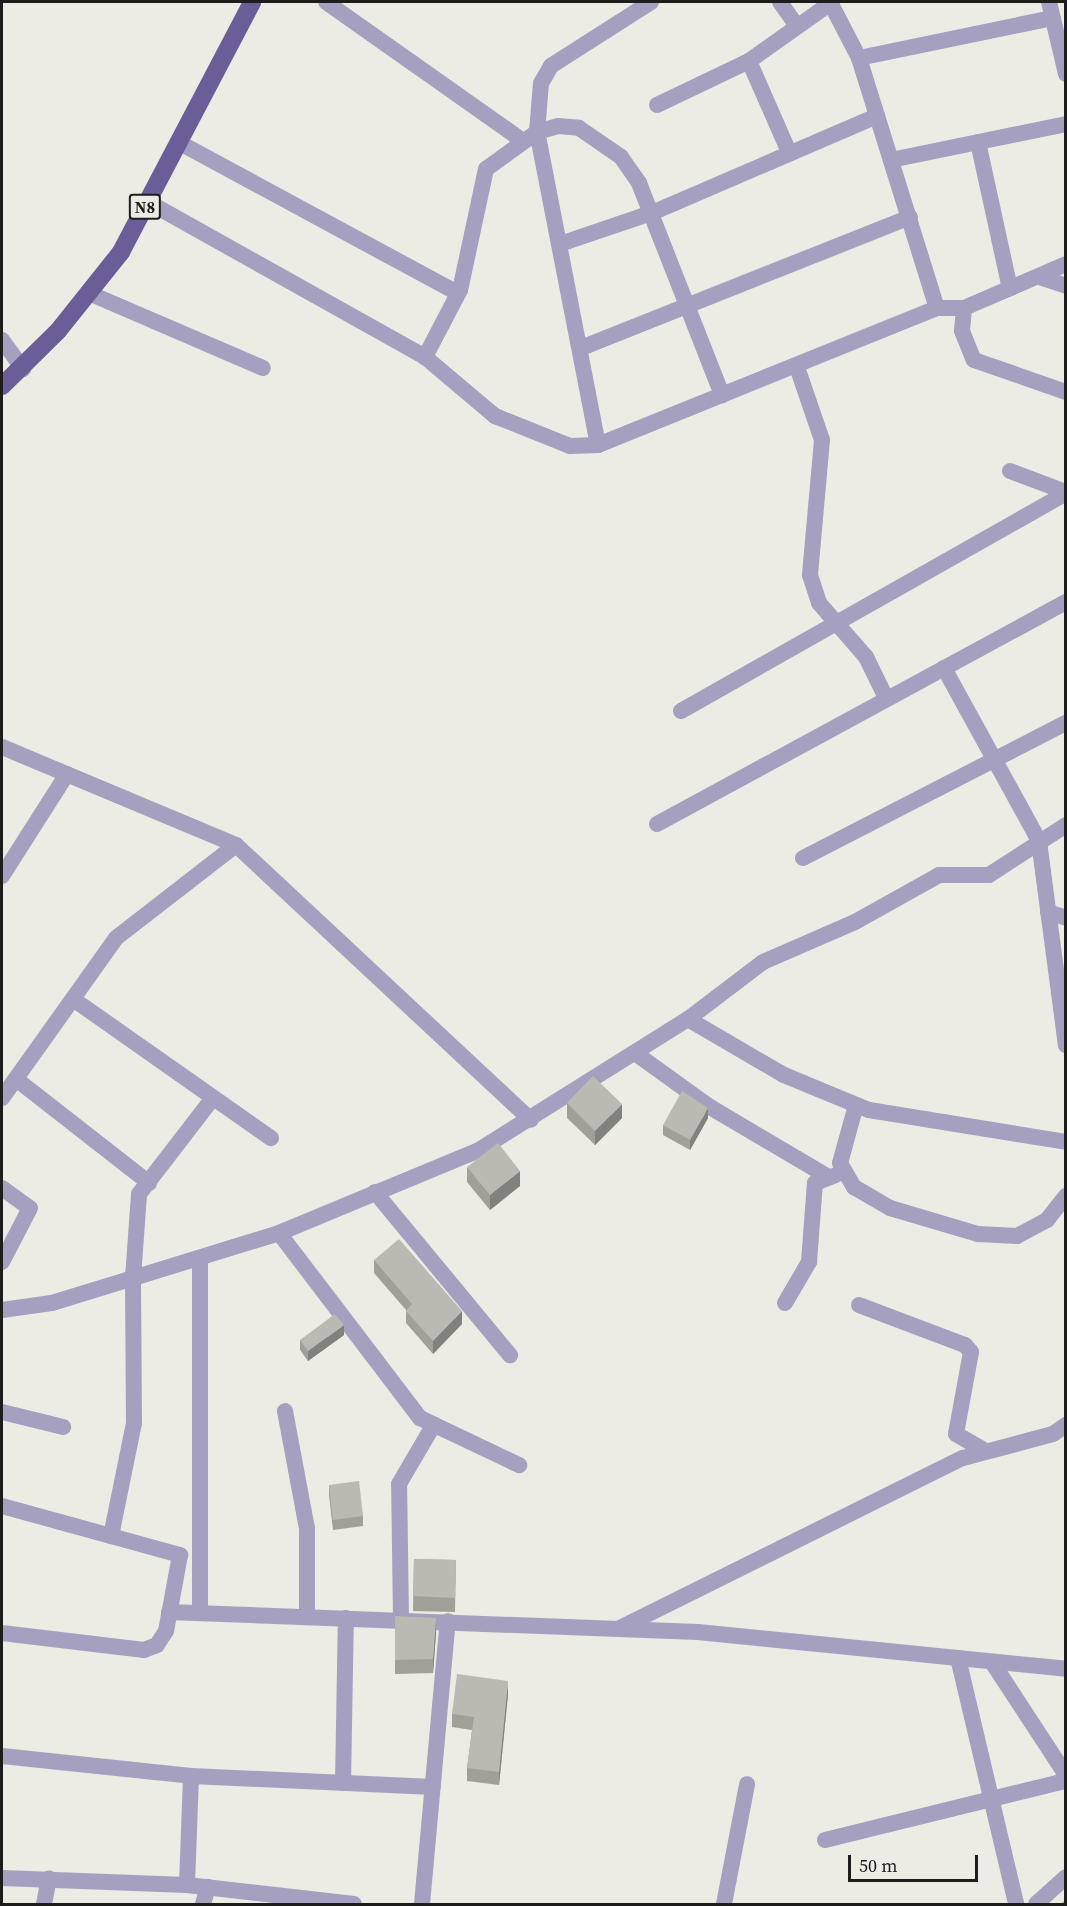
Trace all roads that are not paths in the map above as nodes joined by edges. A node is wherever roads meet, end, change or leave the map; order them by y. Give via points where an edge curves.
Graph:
1 (252, 2) edge
2 (326, 2) edge
3 (651, 2) edge
4 (780, 2) edge
5 (832, 3) edge
6 (1051, 10) edge
7 (796, 26) junction
8 (859, 58) junction
9 (749, 61) junction
10 (1065, 75) edge
11 (657, 105) dead end
12 (877, 116) junction
13 (1065, 124) edge
14 (530, 137) junction
15 (180, 142) junction
16 (978, 142) junction
17 (789, 152) junction
18 (891, 160) junction
19 (148, 202) junction
20 (654, 212) junction
21 (910, 217) junction
22 (563, 243) junction
23 (1065, 264) edge
24 (1042, 278) junction
25 (1065, 285) edge
26 (1010, 289) junction
27 (457, 293) junction
28 (90, 294) junction
29 (683, 306) junction
30 (938, 308) junction
31 (964, 308) junction
32 (2, 340) edge
33 (581, 348) junction
34 (425, 357) junction
35 (796, 367) junction
36 (263, 368) dead end
37 (23, 369) junction
38 (2, 386) edge
39 (1065, 392) edge
40 (722, 395) junction
41 (598, 444) junction
42 (1010, 471) dead end
43 (1065, 493) edge
44 (1065, 602) edge
45 (834, 624) junction
46 (944, 668) junction
47 (886, 698) junction
48 (681, 711) dead end
49 (1065, 723) edge
50 (2, 747) edge
51 (991, 761) junction
52 (67, 774) junction
53 (657, 824) dead end
54 (1065, 825) edge
55 (1038, 841) junction
56 (237, 845) junction
57 (803, 858) dead end
58 (2, 873) edge
59 (1048, 912) junction
60 (1065, 918) edge
61 (73, 999) junction
62 (688, 1019) junction
63 (1065, 1036) edge
64 (634, 1053) junction
65 (16, 1079) junction
66 (2, 1098) edge
67 (213, 1098) junction
68 (856, 1105) junction
69 (531, 1119) junction
70 (271, 1138) dead end
71 (1065, 1142) edge
72 (846, 1175) junction
73 (825, 1176) junction
74 (149, 1183) junction
75 (2, 1188) edge
76 (375, 1192) junction
77 (1065, 1196) edge
78 (279, 1233) junction
79 (200, 1258) junction
80 (2, 1262) edge
81 (133, 1278) junction
82 (785, 1303) dead end
83 (859, 1305) dead end
84 (2, 1310) edge
85 (510, 1355) dead end
86 (285, 1411) dead end
87 (2, 1412) edge
88 (434, 1424) junction
89 (1065, 1425) edge
90 (63, 1427) dead end
91 (982, 1449) junction
92 (519, 1465) dead end
93 (2, 1506) edge
94 (111, 1536) junction
95 (169, 1612) junction
96 (200, 1613) junction
97 (307, 1617) junction
98 (346, 1618) junction
99 (401, 1619) junction
100 (448, 1621) junction
101 (619, 1628) junction
102 (2, 1633) edge
103 (958, 1658) junction
104 (992, 1662) junction
105 (1065, 1670) edge
106 (2, 1756) edge
107 (1065, 1774) edge
108 (191, 1776) junction
109 (1065, 1781) edge
110 (343, 1783) junction
111 (747, 1784) dead end
112 (433, 1787) junction
113 (991, 1799) junction
114 (825, 1840) dead end
115 (1065, 1877) edge
116 (2, 1878) edge
117 (49, 1878) junction
118 (187, 1885) junction
119 (208, 1887) junction
120 (336, 1904) edge
121 (44, 1905) edge
122 (203, 1905) edge
123 (354, 1905) edge
124 (422, 1905) edge
125 (724, 1905) edge
126 (1017, 1905) edge
127 (1036, 1905) edge

1 - 15 main road, N8
2 - 14 street
3 - 14 street via 551,66 540,83
4 - 7 street
5 - 7 street
5 - 8 street
6 - 8 street
6 - 10 street
7 - 9 street
8 - 12 street
9 - 11 street
9 - 17 street
12 - 17 street
12 - 18 street
13 - 16 street
14 - 20 street via 558,126 579,128 601,140 621,157
14 - 22 street
14 - 27 street via 486,169
15 - 19 main road, N8
15 - 27 street
16 - 18 street
16 - 26 street
17 - 20 street
18 - 21 street
19 - 28 main road, N8
19 - 34 street
20 - 22 street
20 - 29 street
21 - 29 street
21 - 30 street
22 - 33 street
23 - 24 street
24 - 25 street
24 - 26 street
26 - 31 street
27 - 34 street via 445,327
28 - 36 street
28 - 37 main road, N8
29 - 33 street
29 - 40 street
30 - 31 street
30 - 35 street
31 - 39 street via 962,331 974,360
32 - 37 street
33 - 41 street
34 - 41 street via 495,416 570,446
35 - 40 street
35 - 45 street via 822,441 810,576
37 - 38 main road, N8
40 - 41 street
42 - 43 street
43 - 45 street
44 - 46 street
45 - 47 street via 866,657
45 - 48 street
46 - 47 street
46 - 51 street
47 - 53 street
49 - 51 street
50 - 52 street
51 - 55 street
51 - 57 street
52 - 56 street
52 - 58 street
54 - 55 street
55 - 59 street
55 - 62 street via 989,875 939,875 855,922 763,962
56 - 61 street via 116,938
56 - 69 street
59 - 60 street
59 - 63 street
61 - 65 street
61 - 67 street
62 - 64 street
62 - 68 street via 784,1075
64 - 69 street
64 - 73 street via 710,1107
65 - 66 street
65 - 74 street
67 - 70 street
67 - 74 street
68 - 71 street
68 - 72 street via 841,1152
69 - 76 street via 479,1150
72 - 73 street
72 - 77 street via 854,1187 890,1208 997,1236 1030,1230 1047,1220
73 - 82 street via 814,1190 809,1262
74 - 81 street via 139,1194
75 - 80 street via 30,1208
76 - 78 street
76 - 85 street
78 - 79 street
78 - 88 street via 420,1418
79 - 81 street
79 - 96 street
81 - 84 street via 52,1303
81 - 94 street via 134,1423
83 - 91 street via 965,1344 971,1352 956,1434
86 - 97 street via 307,1528
87 - 90 street
88 - 92 street
88 - 99 street via 399,1484
89 - 91 street via 1053,1434
91 - 101 street via 711,1578
93 - 94 street
94 - 95 street via 180,1555
95 - 96 street
95 - 102 street via 157,1645 144,1650
96 - 97 street
97 - 98 street
98 - 99 street
98 - 110 street
99 - 100 street
100 - 101 street
100 - 112 street
101 - 103 street via 798,1639
103 - 104 street
103 - 113 street
104 - 105 street
104 - 107 street
106 - 108 street
108 - 110 street
108 - 118 street
109 - 113 street
110 - 112 street
111 - 125 street
112 - 124 street
113 - 114 street
113 - 126 street
115 - 127 street
116 - 117 street
117 - 118 street
117 - 121 street
118 - 119 street
119 - 120 street
119 - 122 street
120 - 123 street

